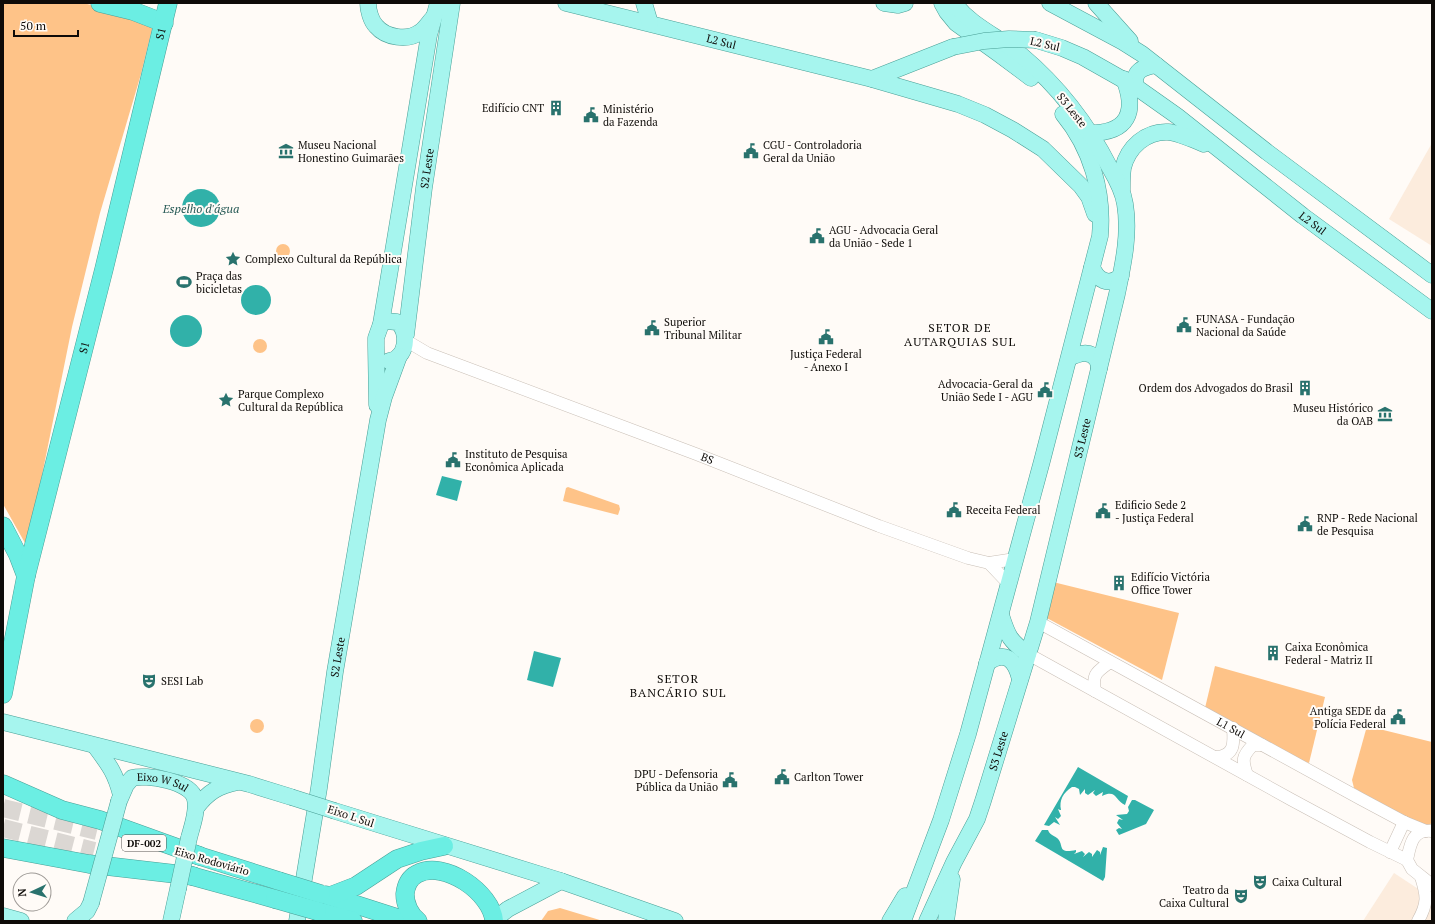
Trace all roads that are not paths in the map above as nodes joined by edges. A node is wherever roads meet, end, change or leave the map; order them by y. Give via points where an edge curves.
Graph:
1 (100, 3) edge
2 (168, 3) edge
3 (368, 3) edge
4 (452, 3) edge
5 (623, 3) edge
6 (644, 3) edge
7 (884, 3) edge
8 (905, 3) edge
9 (942, 3) edge
10 (954, 3) edge
11 (1050, 3) edge
12 (1096, 3) edge
13 (572, 4) edge
14 (435, 11) edge
15 (610, 14) junction
16 (164, 23) junction
17 (650, 23) junction
18 (1142, 54) junction
19 (1156, 65) junction
20 (872, 79) junction
21 (1130, 83) junction
22 (415, 120) junction
23 (433, 127) junction
24 (1090, 133) junction
25 (1216, 148) junction
26 (1122, 190) junction
27 (1098, 246) junction
28 (1092, 267) junction
29 (1432, 275) edge
30 (1121, 276) junction
31 (1432, 311) edge
32 (381, 324) junction
33 (403, 345) junction
34 (376, 354) junction
35 (1069, 358) junction
36 (1099, 370) junction
37 (378, 420) junction
38 (3, 526) edge
39 (1015, 559) junction
40 (989, 563) junction
41 (26, 576) junction
42 (1009, 584) junction
43 (1001, 616) junction
44 (1038, 622) junction
45 (1028, 654) junction
46 (1110, 662) junction
47 (986, 663) junction
48 (1020, 679) junction
49 (1095, 691) junction
50 (3, 694) edge
51 (3, 722) edge
52 (1232, 728) junction
53 (1262, 745) junction
54 (95, 746) junction
55 (1217, 757) junction
56 (1247, 775) junction
57 (240, 782) junction
58 (3, 784) edge
59 (120, 798) junction
60 (196, 808) junction
61 (1404, 822) junction
62 (97, 831) tunnel mouth
63 (1429, 831) edge
64 (444, 846) junction
65 (3, 848) edge
66 (94, 851) tunnel mouth
67 (1390, 852) junction
68 (200, 856) junction
69 (1407, 860) junction
70 (954, 862) junction
71 (923, 868) junction
72 (193, 876) junction
73 (1421, 877) junction
74 (562, 881) junction
75 (1432, 885) edge
76 (626, 904) junction
77 (324, 907) edge
78 (1424, 912) edge
79 (3, 916) edge
80 (494, 920) edge
81 (21, 921) edge
82 (74, 921) edge
83 (171, 921) edge
84 (297, 921) edge
85 (353, 921) edge
86 (407, 921) edge
87 (418, 921) edge
88 (640, 921) edge
89 (675, 921) edge
90 (890, 921) edge
91 (904, 921) edge
92 (927, 921) edge
93 (946, 921) edge

1 - 16 highway via 133,11
2 - 16 highway, S1
3 - 14 main road via 368,10 376,26 398,37 409,37 420,32
4 - 23 main road, S2 Leste
5 - 15 main road
6 - 17 main road
7 - 8 main road
9 - 27 main road, S3 Leste via 956,24 1028,75 1069,121 1085,148 1096,178 1101,225
10 - 24 main road, S3 Leste via 964,16 1037,70 1065,99
11 - 18 main road
12 - 18 main road
13 - 15 main road, L2 Sul
14 - 22 main road, S2 Leste
15 - 17 main road, L2 Sul
16 - 41 highway, S1
17 - 20 main road, L2 Sul
18 - 19 main road
19 - 21 main road via 1143,68
19 - 29 main road via 1267,152
20 - 21 main road, L2 Sul, bridge via 953,47 1008,39 1036,40 1062,48
20 - 27 main road via 978,112 1043,149 1089,197 1097,223
21 - 24 main road via 1129,111 1126,119 1114,130
21 - 25 main road, L2 Sul via 1177,116
22 - 23 main road via 422,128
22 - 32 main road, S2 Leste
23 - 33 main road, S2 Leste
24 - 26 main road, S3 Leste
25 - 26 main road via 1169,132 1143,138 1129,151
25 - 31 main road, L2 Sul
26 - 30 main road, S3 Leste via 1127,224
27 - 28 main road, S3 Leste
28 - 30 main road via 1098,278 1104,281 1113,281
28 - 35 main road, S3 Leste
30 - 36 main road, S3 Leste
32 - 33 main road via 386,321 397,322 403,327
32 - 34 main road via 376,338
33 - 34 main road via 392,361 382,360
33 - 37 main road, S2 Leste
33 - 40 street, BS via 696,454 879,526
34 - 37 main road, S2 Leste
35 - 36 main road via 1084,353 1091,354 1097,360
35 - 39 main road, S3 Leste
36 - 44 main road, S3 Leste
37 - 84 main road, S2 Leste via 335,672
38 - 41 highway
39 - 40 street, BS
39 - 42 main road, S3 Leste
40 - 42 street
41 - 50 highway, S1
42 - 43 main road, S3 Leste
43 - 45 main road via 1009,637
43 - 47 main road, S3 Leste
44 - 45 main road, S3 Leste
44 - 46 street, L1 Sul
45 - 48 main road, S3 Leste
45 - 49 street
46 - 49 street via 1096,673
46 - 52 street, L1 Sul
47 - 48 main road via 999,656 1006,657 1017,669
47 - 71 main road, S3 Leste via 956,772
48 - 70 main road, S3 Leste via 977,819
49 - 55 street
51 - 54 main road, Eixo L Sul
52 - 53 street, L1 Sul
52 - 55 street via 1231,751
53 - 56 street via 1253,745 1246,752 1243,759
53 - 61 street, L1 Sul
54 - 57 main road, Eixo L Sul
54 - 59 main road via 116,778
55 - 56 street
56 - 67 street
57 - 60 main road via 224,785 211,792
57 - 64 main road, Eixo L Sul, bridge
58 - 68 highway via 62,810 100,820
59 - 60 main road, Eixo W Sul via 132,778 150,777 182,785 188,789 195,798
59 - 82 main road, Eixo W Sul, bridge via 91,903 87,912
60 - 83 main road, Eixo W Sul, bridge
61 - 63 street, L1 Sul
61 - 67 street
62 - 68 highway, Eixo Rodoviário / DF-002
63 - 69 street via 1415,836 1410,844
64 - 74 main road, Eixo L Sul
64 - 77 highway via 397,859
65 - 72 highway via 89,864
66 - 72 highway, Eixo Rodoviário / DF-002
67 - 69 street
68 - 77 highway, Eixo Rodoviário / DF-002, bridge via 279,881
69 - 73 street
70 - 92 main road, S3 Leste
70 - 93 main road
71 - 90 main road
71 - 91 main road, S3 Leste
72 - 77 highway, Eixo Rodoviário / DF-002, bridge via 275,899
73 - 75 street
73 - 78 street via 1426,894
74 - 76 main road, Eixo L Sul
74 - 80 main road via 508,909
76 - 88 main road
76 - 89 main road, Eixo L Sul
77 - 85 highway, DF-002
77 - 86 highway, DF-002
79 - 81 main road
80 - 87 highway via 490,907 467,883 443,870 432,870 422,871 412,877 406,890 405,897 410,912

